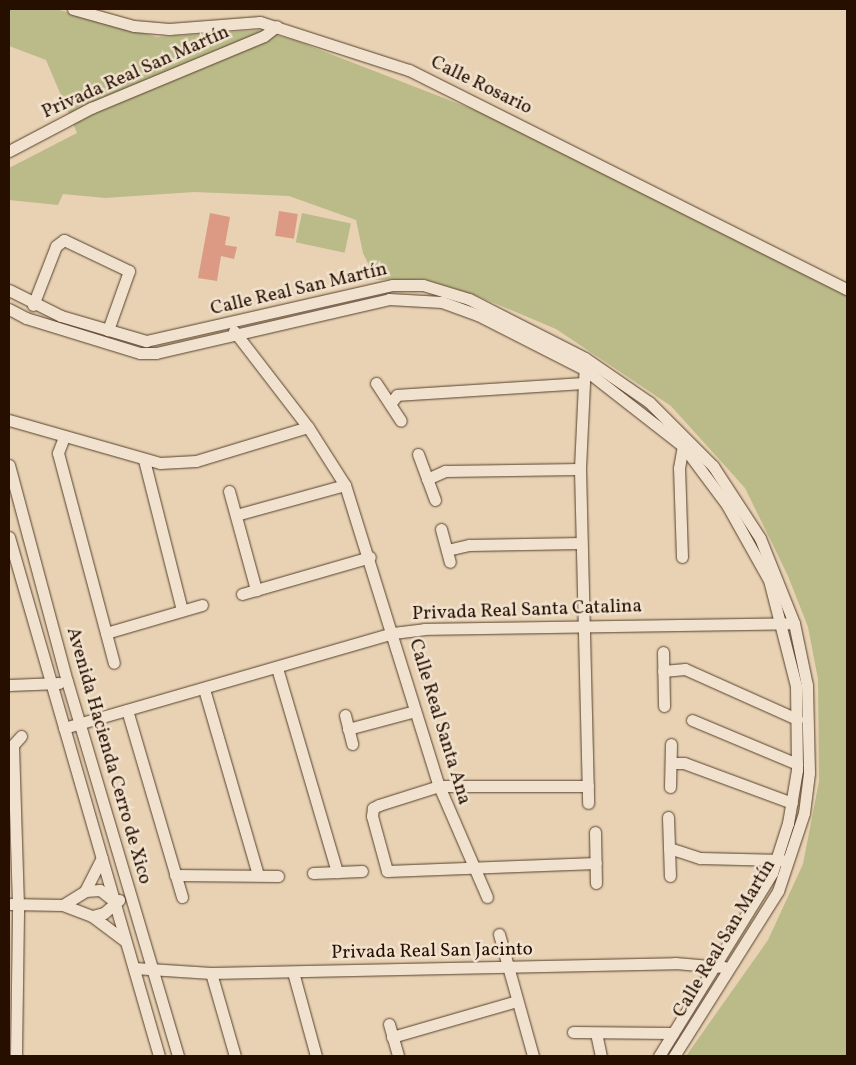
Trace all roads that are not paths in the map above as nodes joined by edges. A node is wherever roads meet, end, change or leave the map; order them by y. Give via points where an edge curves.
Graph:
1 (73, 9) edge
2 (239, 23) junction
3 (277, 26) junction
4 (242, 45) junction
5 (9, 151) edge
6 (847, 289) edge
7 (9, 290) edge
8 (33, 305) junction
9 (9, 308) edge
10 (232, 324) junction
11 (108, 330) junction
12 (236, 336) junction
13 (584, 363) junction
14 (376, 383) dead end
15 (582, 383) junction
16 (390, 404) junction
17 (9, 420) edge
18 (401, 421) dead end
19 (308, 428) junction
20 (64, 437) junction
21 (683, 446) junction
22 (418, 454) dead end
23 (144, 460) junction
24 (9, 466) edge
25 (580, 469) junction
26 (427, 479) junction
27 (345, 485) junction
28 (229, 491) dead end
29 (435, 500) dead end
30 (236, 515) junction
31 (442, 529) dead end
32 (9, 537) edge
33 (581, 543) junction
34 (447, 550) junction
35 (370, 557) junction
36 (682, 557) dead end
37 (450, 562) dead end
38 (256, 590) junction
39 (242, 594) dead end
40 (202, 605) dead end
41 (182, 610) junction
42 (794, 623) junction
43 (781, 624) junction
44 (583, 626) junction
45 (106, 633) junction
46 (393, 633) junction
47 (663, 652) dead end
48 (114, 663) dead end
49 (278, 668) junction
50 (663, 671) junction
51 (67, 681) junction
52 (9, 685) edge
53 (52, 685) junction
54 (204, 689) junction
55 (664, 706) dead end
56 (127, 710) junction
57 (415, 711) junction
58 (344, 715) dead end
59 (797, 719) junction
60 (692, 720) dead end
61 (80, 723) junction
62 (64, 728) junction
63 (348, 729) junction
64 (21, 736) dead end
65 (352, 744) dead end
66 (670, 744) dead end
67 (671, 762) junction
68 (797, 764) junction
69 (439, 786) junction
70 (588, 786) junction
71 (670, 788) dead end
72 (588, 803) dead end
73 (792, 803) junction
74 (668, 817) dead end
75 (595, 832) dead end
76 (669, 848) junction
77 (102, 858) junction
78 (776, 860) junction
79 (791, 861) junction
80 (596, 863) junction
81 (476, 867) junction
82 (337, 872) junction
83 (362, 872) dead end
84 (313, 873) dead end
85 (175, 875) junction
86 (258, 875) junction
87 (278, 876) dead end
88 (670, 876) dead end
89 (596, 883) dead end
90 (84, 891) junction
91 (130, 896) junction
92 (182, 897) dead end
93 (487, 897) dead end
94 (114, 901) junction
95 (14, 904) edge
96 (63, 905) junction
97 (92, 916) junction
98 (499, 934) dead end
99 (124, 940) junction
100 (717, 966) junction
101 (134, 968) junction
102 (730, 968) junction
103 (508, 969) junction
104 (154, 971) junction
105 (293, 972) junction
106 (212, 973) junction
107 (517, 1000) junction
108 (388, 1024) dead end
109 (573, 1032) dead end
110 (596, 1032) junction
111 (673, 1033) junction
112 (392, 1037) junction
113 (16, 1056) edge
114 (159, 1056) edge
115 (178, 1056) edge
116 (235, 1056) edge
117 (316, 1056) edge
118 (398, 1056) edge
119 (533, 1056) edge
120 (601, 1056) edge
121 (658, 1056) edge
122 (674, 1056) edge

1 - 2 street, Calle Rosario via 134,26 160,28
2 - 3 street, Calle Rosario
2 - 4 street
3 - 4 street, Privada Real San Martín
3 - 6 street, Calle Rosario via 409,70
4 - 5 street, Privada Real San Martín via 91,108
7 - 8 street, Calle Real San Martín
8 - 11 street, Calle Real San Martín
8 - 11 street via 59,241 129,271
9 - 12 street, Calle Real San Martín via 26,318 140,353
10 - 11 street, Calle Real San Martín via 146,341
10 - 12 street, Calle Real Santa Ana
10 - 13 street, Calle Real San Martín via 392,285 424,285 469,298
12 - 13 street, Calle Real San Martín via 389,299 418,298 478,314
12 - 19 street, Calle Real Santa Ana
13 - 15 street
13 - 21 street, Calle Real San Martín
13 - 42 street, Calle Real San Martín via 649,402 713,466 760,538
14 - 16 street
15 - 16 street via 397,395
15 - 25 street
16 - 18 street
17 - 20 street
19 - 23 street via 196,461
19 - 27 street, Calle Real Santa Ana
20 - 23 street
20 - 45 street via 58,453
21 - 36 street via 679,468
21 - 43 street, Calle Real San Martín via 749,542 769,580
22 - 26 street
23 - 41 street
24 - 51 street, Avenida Hacienda Cerro de Xico
25 - 26 street via 445,471
25 - 33 street
26 - 29 street
27 - 30 street
27 - 35 street, Calle Real Santa Ana
28 - 30 street
30 - 38 street
31 - 34 street
32 - 53 street, Avenida Hacienda Cerro de Xico
33 - 34 street via 469,545
33 - 44 street
34 - 37 street
35 - 38 street
35 - 46 street, Calle Real Santa Ana
38 - 39 street
40 - 41 street
41 - 45 street
42 - 43 street, Privada Real Santa Catalina
42 - 79 street, Calle Real San Martín via 807,685 810,773
43 - 44 street, Privada Real Santa Catalina
43 - 59 street, Calle Real San Martín via 796,686
44 - 46 street, Privada Real Santa Catalina via 424,629
44 - 70 street
45 - 48 street
46 - 49 street, Privada Real Santa Catalina
46 - 57 street, Calle Real Santa Ana
47 - 50 street
49 - 54 street, Privada Real Santa Catalina
49 - 82 street
50 - 55 street
50 - 59 street via 685,669
51 - 53 street
51 - 61 street, Avenida Hacienda Cerro de Xico
52 - 53 street
53 - 62 street, Avenida Hacienda Cerro de Xico
54 - 56 street, Privada Real Santa Catalina
54 - 86 street
56 - 61 street, Privada Real Santa Catalina
56 - 85 street
57 - 63 street
57 - 69 street, Calle Real Santa Ana
58 - 63 street
59 - 68 street, Calle Real San Martín
60 - 68 street
61 - 62 street, Privada Real Santa Catalina
61 - 91 street, Avenida Hacienda Cerro de Xico
62 - 77 street, Avenida Hacienda Cerro de Xico
63 - 65 street
64 - 95 street via 13,745
66 - 67 street
67 - 71 street
67 - 73 street via 684,763
68 - 73 street, Calle Real San Martín
69 - 70 street
69 - 81 street, Calle Real Santa Ana via 454,828
69 - 81 street via 373,808 387,871
70 - 72 street
73 - 78 street, Calle Real San Martín
74 - 76 street
75 - 80 street
76 - 78 street via 700,858
76 - 88 street
77 - 90 street
77 - 94 street, Avenida Hacienda Cerro de Xico
78 - 79 street
78 - 100 street, Calle Real San Martín
79 - 102 street, Calle Real San Martín via 778,891
80 - 81 street
80 - 89 street
81 - 93 street, Calle Real Santa Ana
82 - 83 street
82 - 84 street
85 - 86 street
85 - 92 street
86 - 87 street
90 - 94 street via 100,890
90 - 96 street
91 - 94 street
91 - 104 street, Avenida Hacienda Cerro de Xico
94 - 97 street via 110,909
94 - 99 street, Avenida Hacienda Cerro de Xico
95 - 96 street
95 - 113 street
96 - 97 street
97 - 99 street
98 - 103 street
99 - 101 street, Avenida Hacienda Cerro de Xico
100 - 102 street, Privada Real San Jacinto
100 - 103 street, Privada Real San Jacinto via 675,963
100 - 111 street, Calle Real San Martín
101 - 104 street, Privada Real San Jacinto
101 - 114 street, Avenida Hacienda Cerro de Xico
102 - 122 street, Calle Real San Martín
103 - 105 street, Privada Real San Jacinto
103 - 107 street
104 - 106 street, Privada Real San Jacinto
104 - 115 street, Avenida Hacienda Cerro de Xico
105 - 106 street, Privada Real San Jacinto
105 - 117 street
106 - 116 street
107 - 112 street
107 - 119 street
108 - 112 street
109 - 110 street
110 - 111 street
110 - 120 street
111 - 121 street, Calle Real San Martín
112 - 118 street

